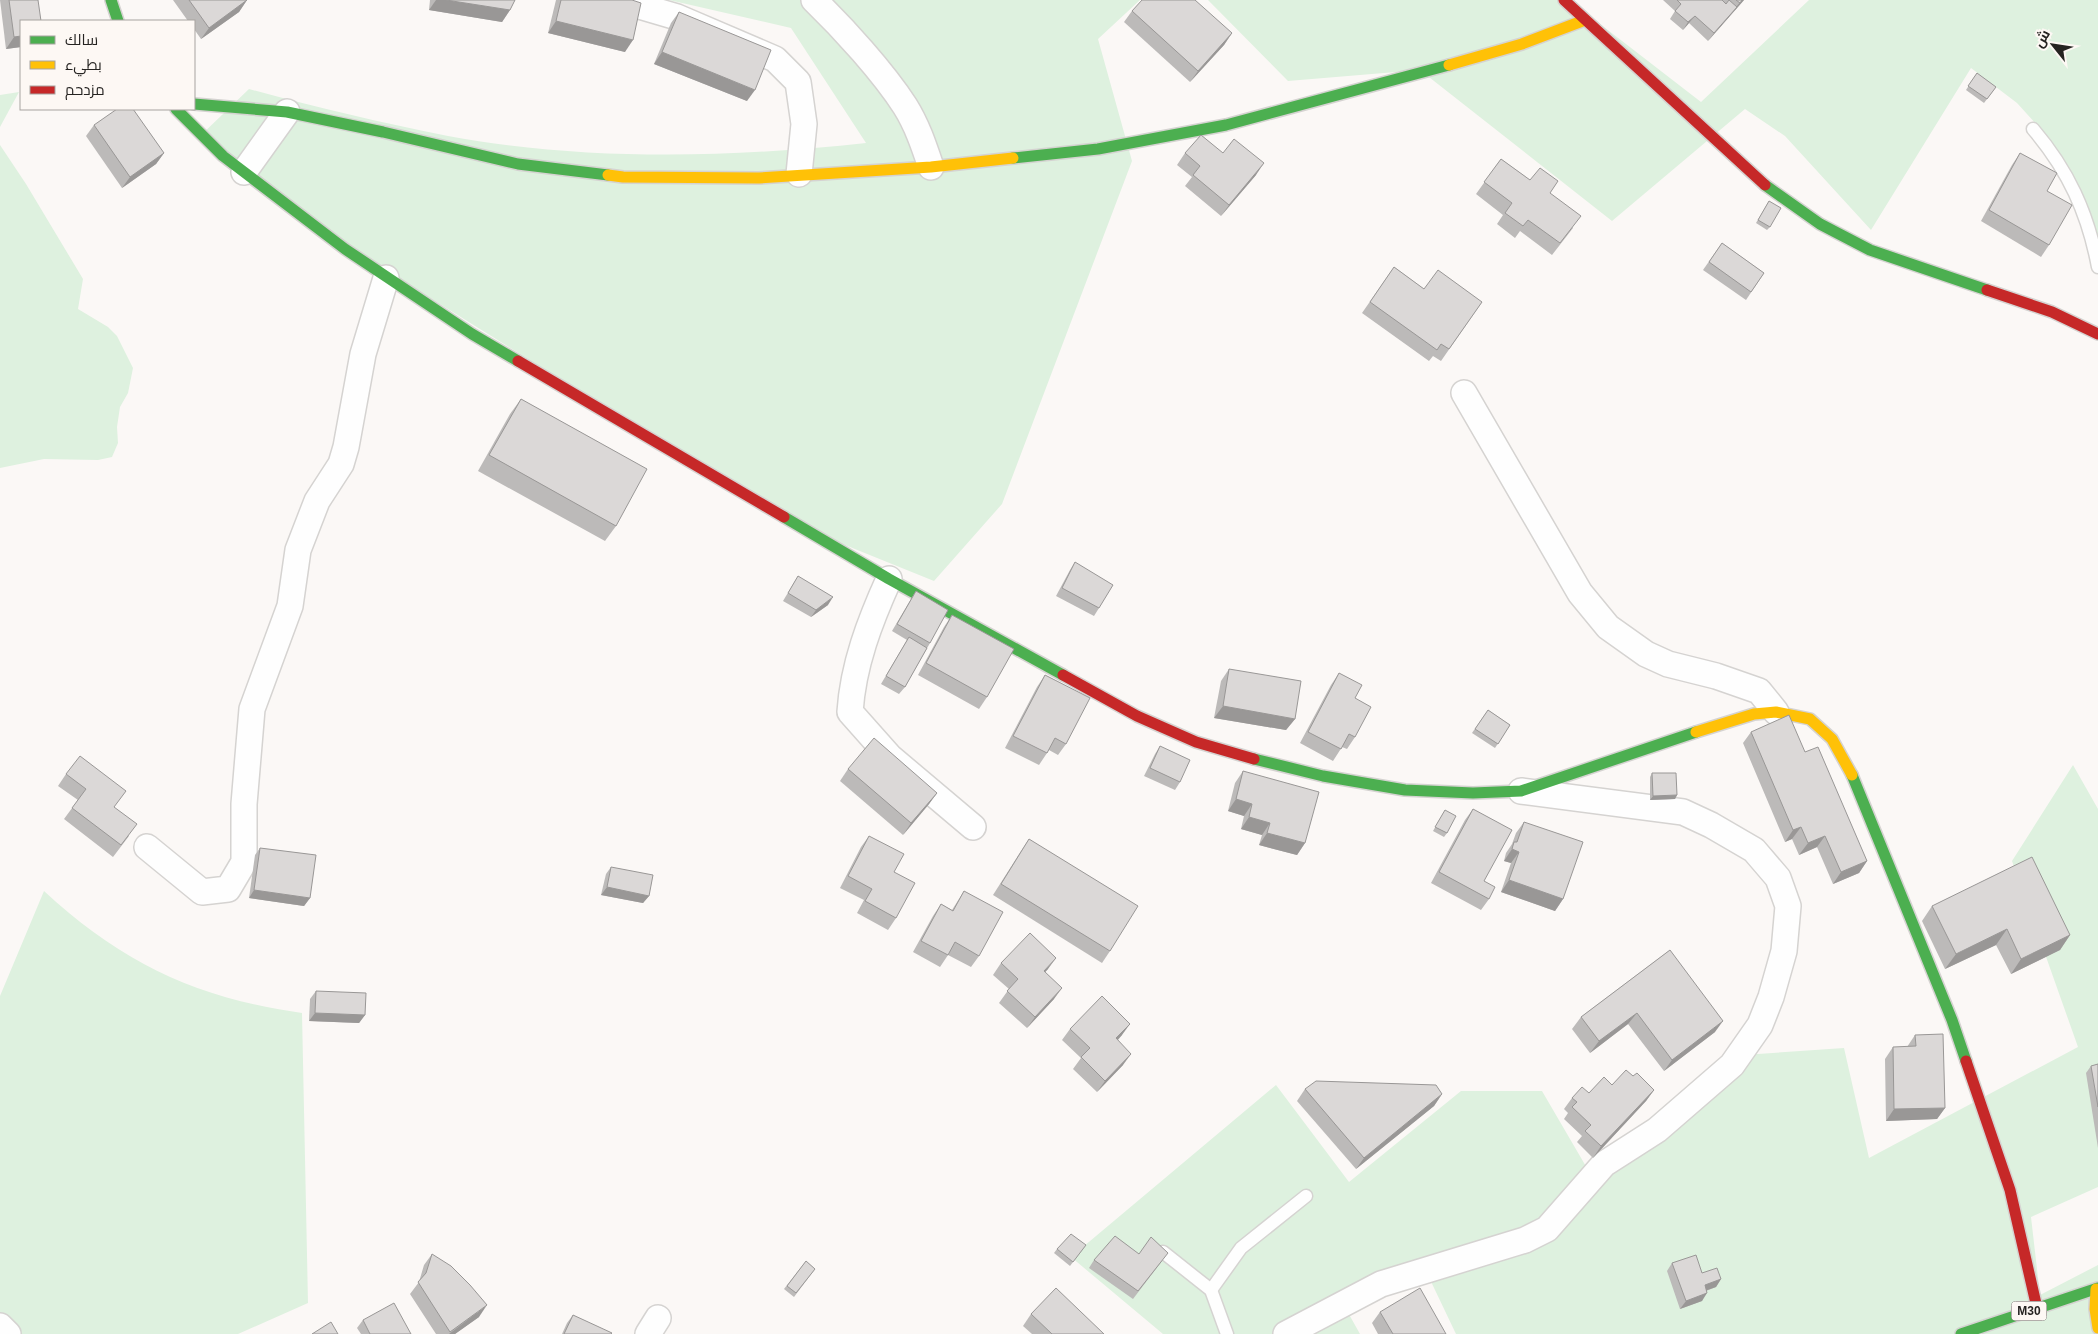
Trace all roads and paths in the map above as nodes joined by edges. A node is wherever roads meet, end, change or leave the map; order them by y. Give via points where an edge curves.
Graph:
1 (112, 0) edge
2 (619, 0) edge
3 (814, 0) edge
4 (1564, 0) edge
5 (118, 20) edge
6 (1585, 20) junction
7 (195, 104) edge
8 (177, 110) edge
9 (287, 112) junction
10 (2033, 129) dead end
11 (931, 167) junction
12 (244, 172) junction
13 (799, 174) junction
14 (2098, 267) edge
15 (386, 278) junction
16 (2098, 334) edge
17 (1464, 393) dead end
18 (889, 579) junction
19 (1776, 712) junction
20 (1521, 791) junction
21 (973, 827) dead end
22 (148, 847) dead end
23 (1306, 1196) dead end
24 (1163, 1252) edge
25 (2097, 1289) edge
26 (1211, 1290) junction
27 (2038, 1308) junction
28 (0, 1326) edge
29 (2098, 1328) edge
30 (8, 1334) edge
31 (1227, 1334) edge
32 (1286, 1334) edge
33 (1960, 1334) edge

1 - 5 main road
2 - 13 street via 677,17 775,58 798,82 804,124
3 - 11 street via 905,106 922,139
4 - 6 main road
6 - 11 main road via 1522,44 1417,75 1226,125 1098,149
6 - 16 main road via 1757,180 1820,224 1870,250 2045,309
7 - 9 main road
8 - 12 main road via 223,156
9 - 12 street
9 - 13 main road via 518,164 623,177 750,179
10 - 14 lane via 2054,154 2069,180 2082,209
11 - 13 main road
12 - 15 main road
15 - 18 main road via 472,334
15 - 22 street via 363,354 346,447 340,464 317,501 298,550 290,606 252,708 244,804 244,862 228,889 202,892
17 - 19 street via 1580,593 1608,628 1646,654 1668,664 1759,691
18 - 20 main road via 1137,716 1196,742 1323,776 1405,790
18 - 21 street via 863,646 850,712 890,757
19 - 20 main road via 1754,714 1716,725
19 - 27 main road via 1810,719 1832,739 1851,772 1952,1020 2010,1190
20 - 32 street via 1683,812 1754,850 1778,878 1788,906 1784,951 1760,1025 1732,1065 1657,1130 1604,1164 1547,1229 1525,1240 1381,1284
23 - 26 lane via 1241,1248
24 - 26 lane
25 - 27 main road, M30
25 - 29 main road
26 - 31 lane
27 - 33 main road, M30
28 - 30 street

